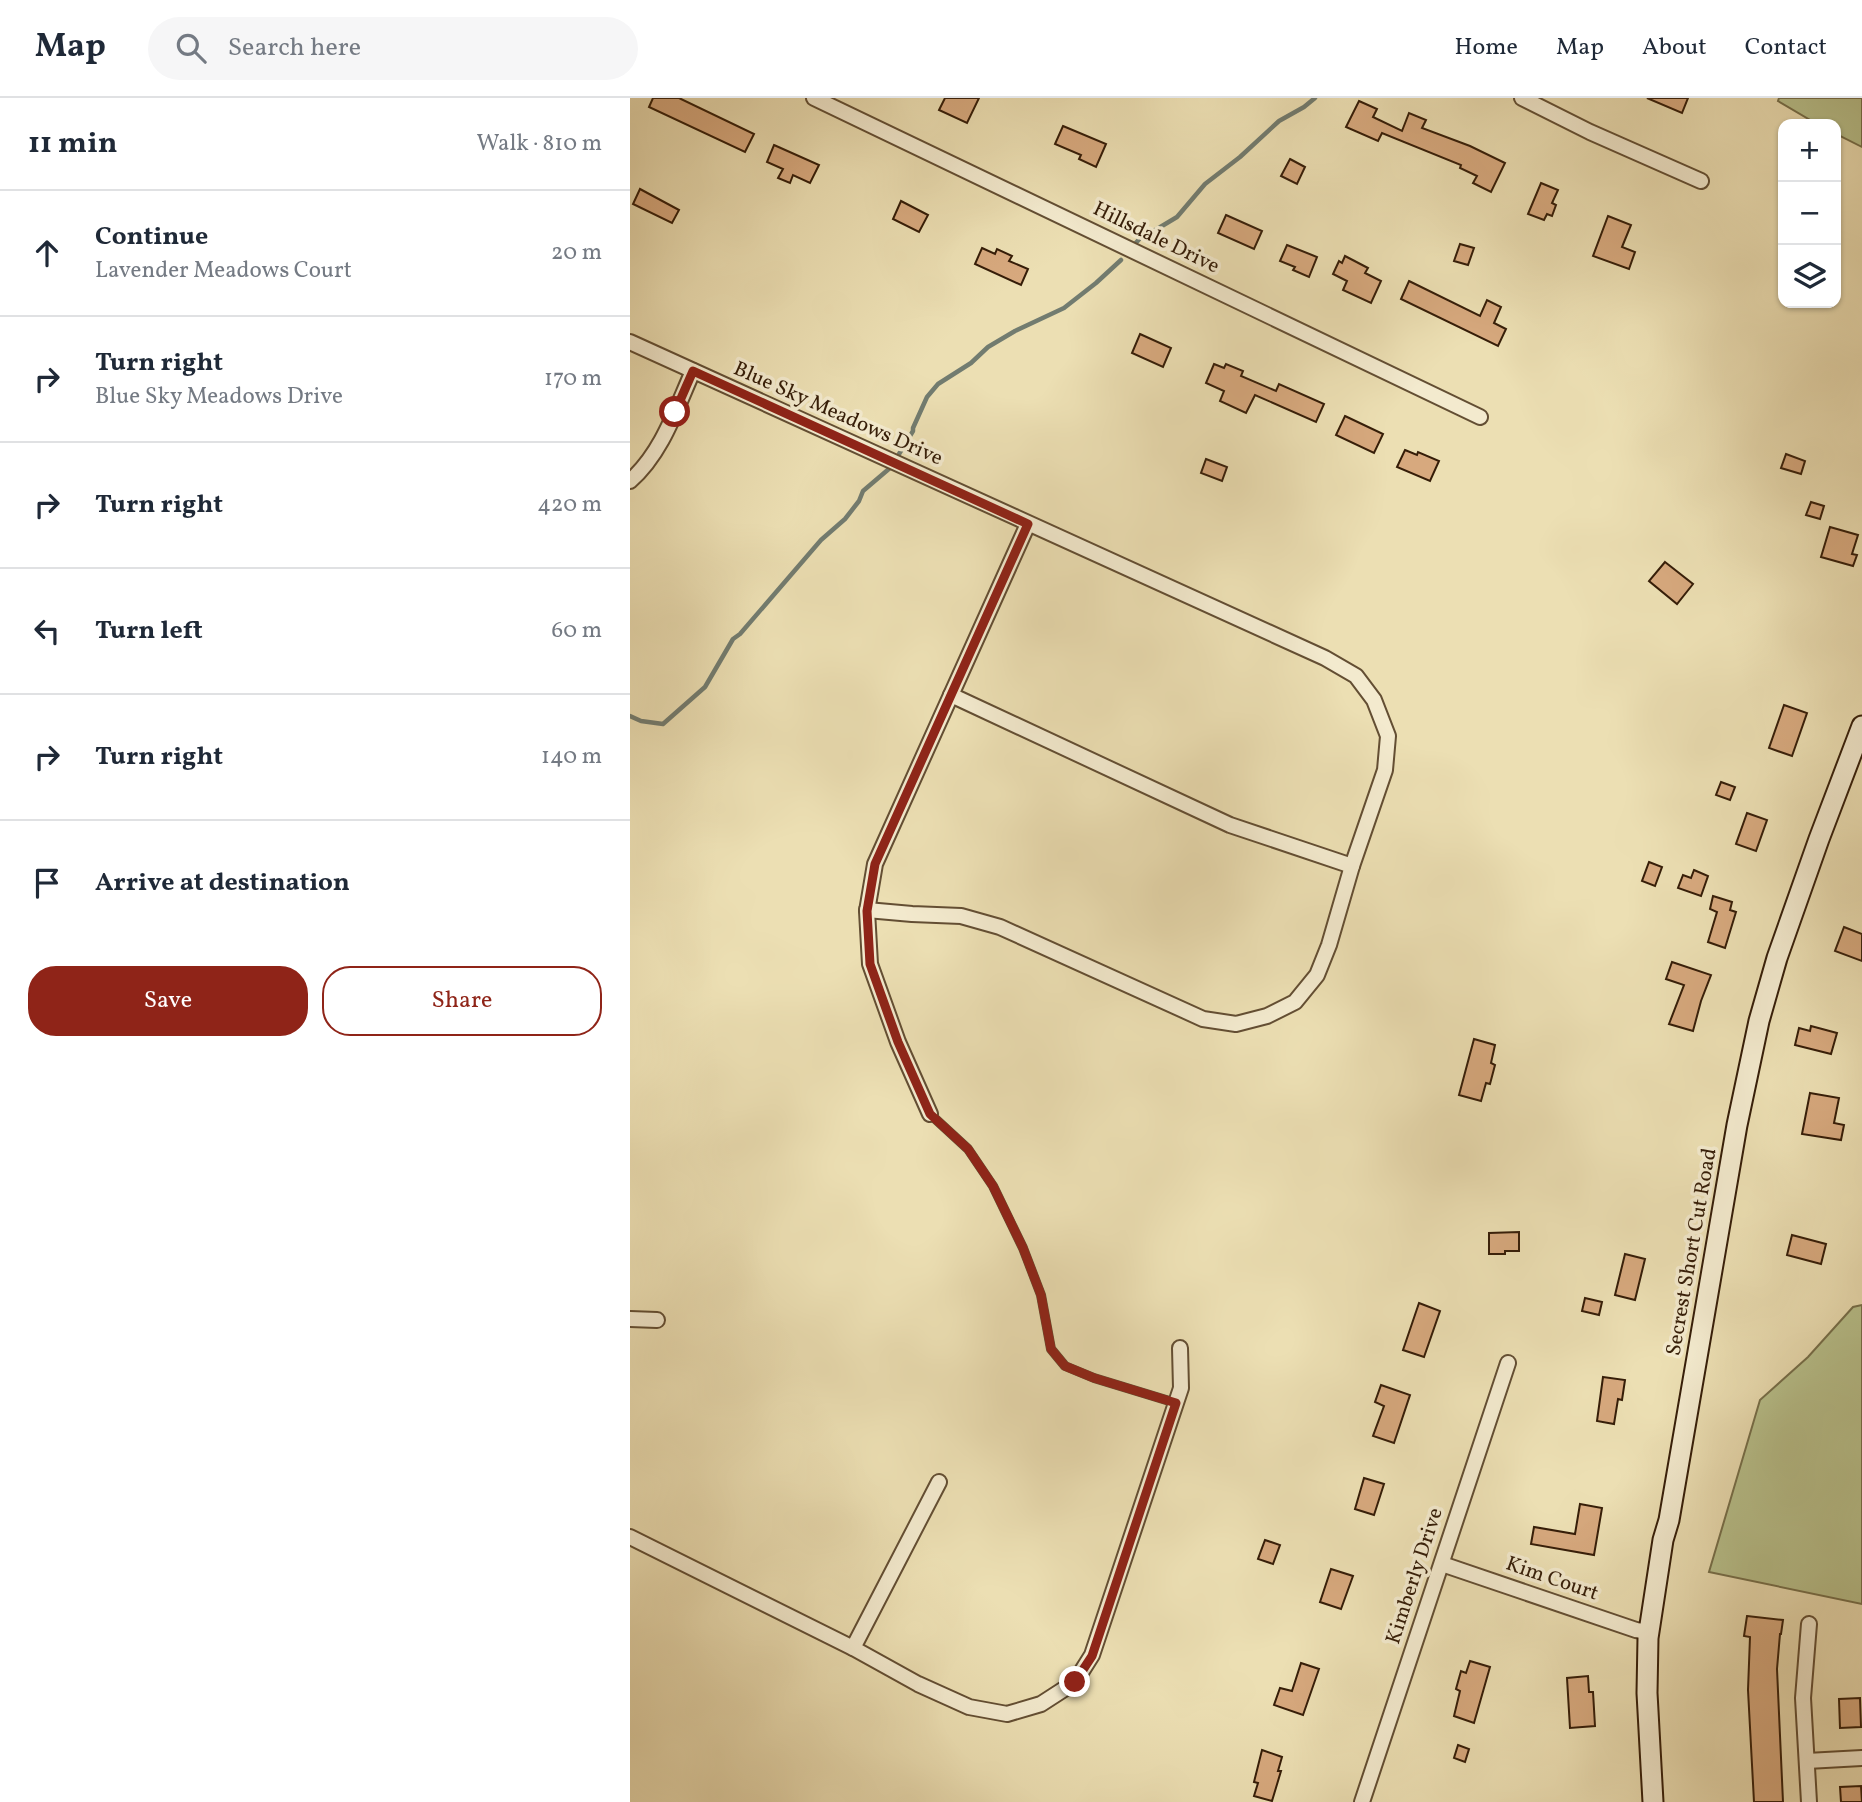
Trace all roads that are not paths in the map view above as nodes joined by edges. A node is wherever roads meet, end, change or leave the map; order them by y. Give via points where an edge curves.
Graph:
1 (814, 98) edge
2 (1522, 98) edge
3 (1701, 181) dead end
4 (630, 342) edge
5 (693, 371) junction
6 (1480, 417) dead end
7 (630, 481) edge
8 (1028, 524) junction
9 (951, 695) junction
10 (1862, 726) edge
11 (1352, 866) junction
12 (867, 910) junction
13 (930, 1114) joint
14 (630, 1319) edge
15 (657, 1320) dead end
16 (1180, 1348) dead end
17 (1508, 1363) dead end
18 (1176, 1403) junction
19 (939, 1482) dead end
20 (630, 1537) edge
21 (1442, 1563) junction
22 (1810, 1624) dead end
23 (1649, 1632) junction
24 (853, 1648) junction
25 (1862, 1758) edge
26 (1807, 1761) junction
27 (1362, 1802) edge
28 (1653, 1802) edge
29 (1809, 1802) edge

1 - 6 street, Hillsdale Drive
2 - 3 street
4 - 5 street, Blue Sky Meadows Drive
5 - 7 street via 654,455
5 - 8 street, Blue Sky Meadows Drive
8 - 9 street
8 - 11 street, Blue Sky Meadows Drive via 1356,676 1374,701 1388,736 1385,770
9 - 11 street via 1230,825
9 - 12 street via 875,864
10 - 23 main road, Secrest Short Cut Road via 1759,1021
11 - 12 street, Blue Sky Meadows Drive via 1317,975 1295,1002 1236,1024 1203,1019 1000,927 961,916
12 - 13 street via 870,964
13 - 18 lane via 968,1149 993,1186 1041,1295 1051,1349 1065,1366
14 - 15 street
16 - 18 street via 1181,1388
17 - 21 street, Kimberly Drive
18 - 24 street via 1092,1656 1075,1682 1041,1704 1007,1714 969,1707
19 - 24 street
20 - 24 street
21 - 23 street, Kim Court
21 - 27 street, Kimberly Drive
22 - 26 street via 1803,1698
23 - 28 main road, Secrest Short Cut Road
25 - 26 street
26 - 29 street

